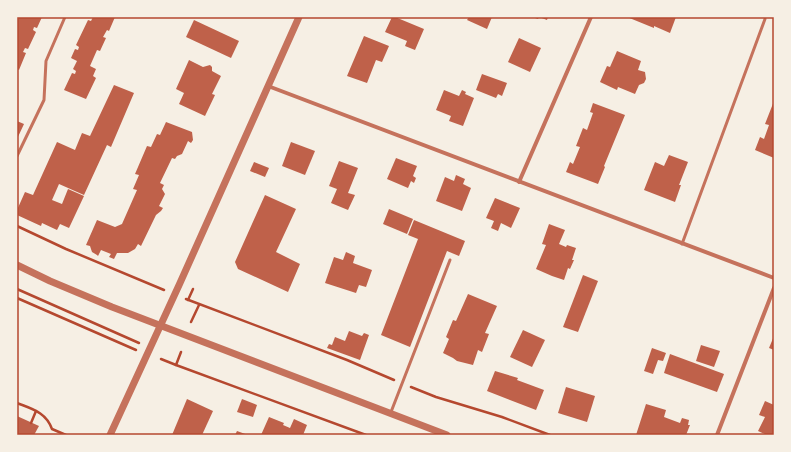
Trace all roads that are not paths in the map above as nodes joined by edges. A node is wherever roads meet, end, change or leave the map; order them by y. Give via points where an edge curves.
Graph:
1 (65, 17) edge
2 (299, 17) edge
3 (591, 17) edge
4 (765, 19) dead end
5 (268, 86) junction
6 (17, 156) edge
7 (519, 182) junction
8 (682, 244) junction
9 (450, 260) dead end
10 (17, 265) edge
11 (774, 278) edge
12 (774, 288) edge
13 (160, 325) junction
14 (390, 414) junction
15 (110, 435) edge
16 (447, 435) edge
17 (717, 435) edge

1 - 6 lane via 46,61 44,100
2 - 5 street
3 - 7 street
4 - 8 lane
5 - 7 street
5 - 13 street
7 - 8 street
8 - 11 street
9 - 14 lane
10 - 13 street via 105,305
12 - 17 street
13 - 14 street
13 - 15 street
14 - 16 street

